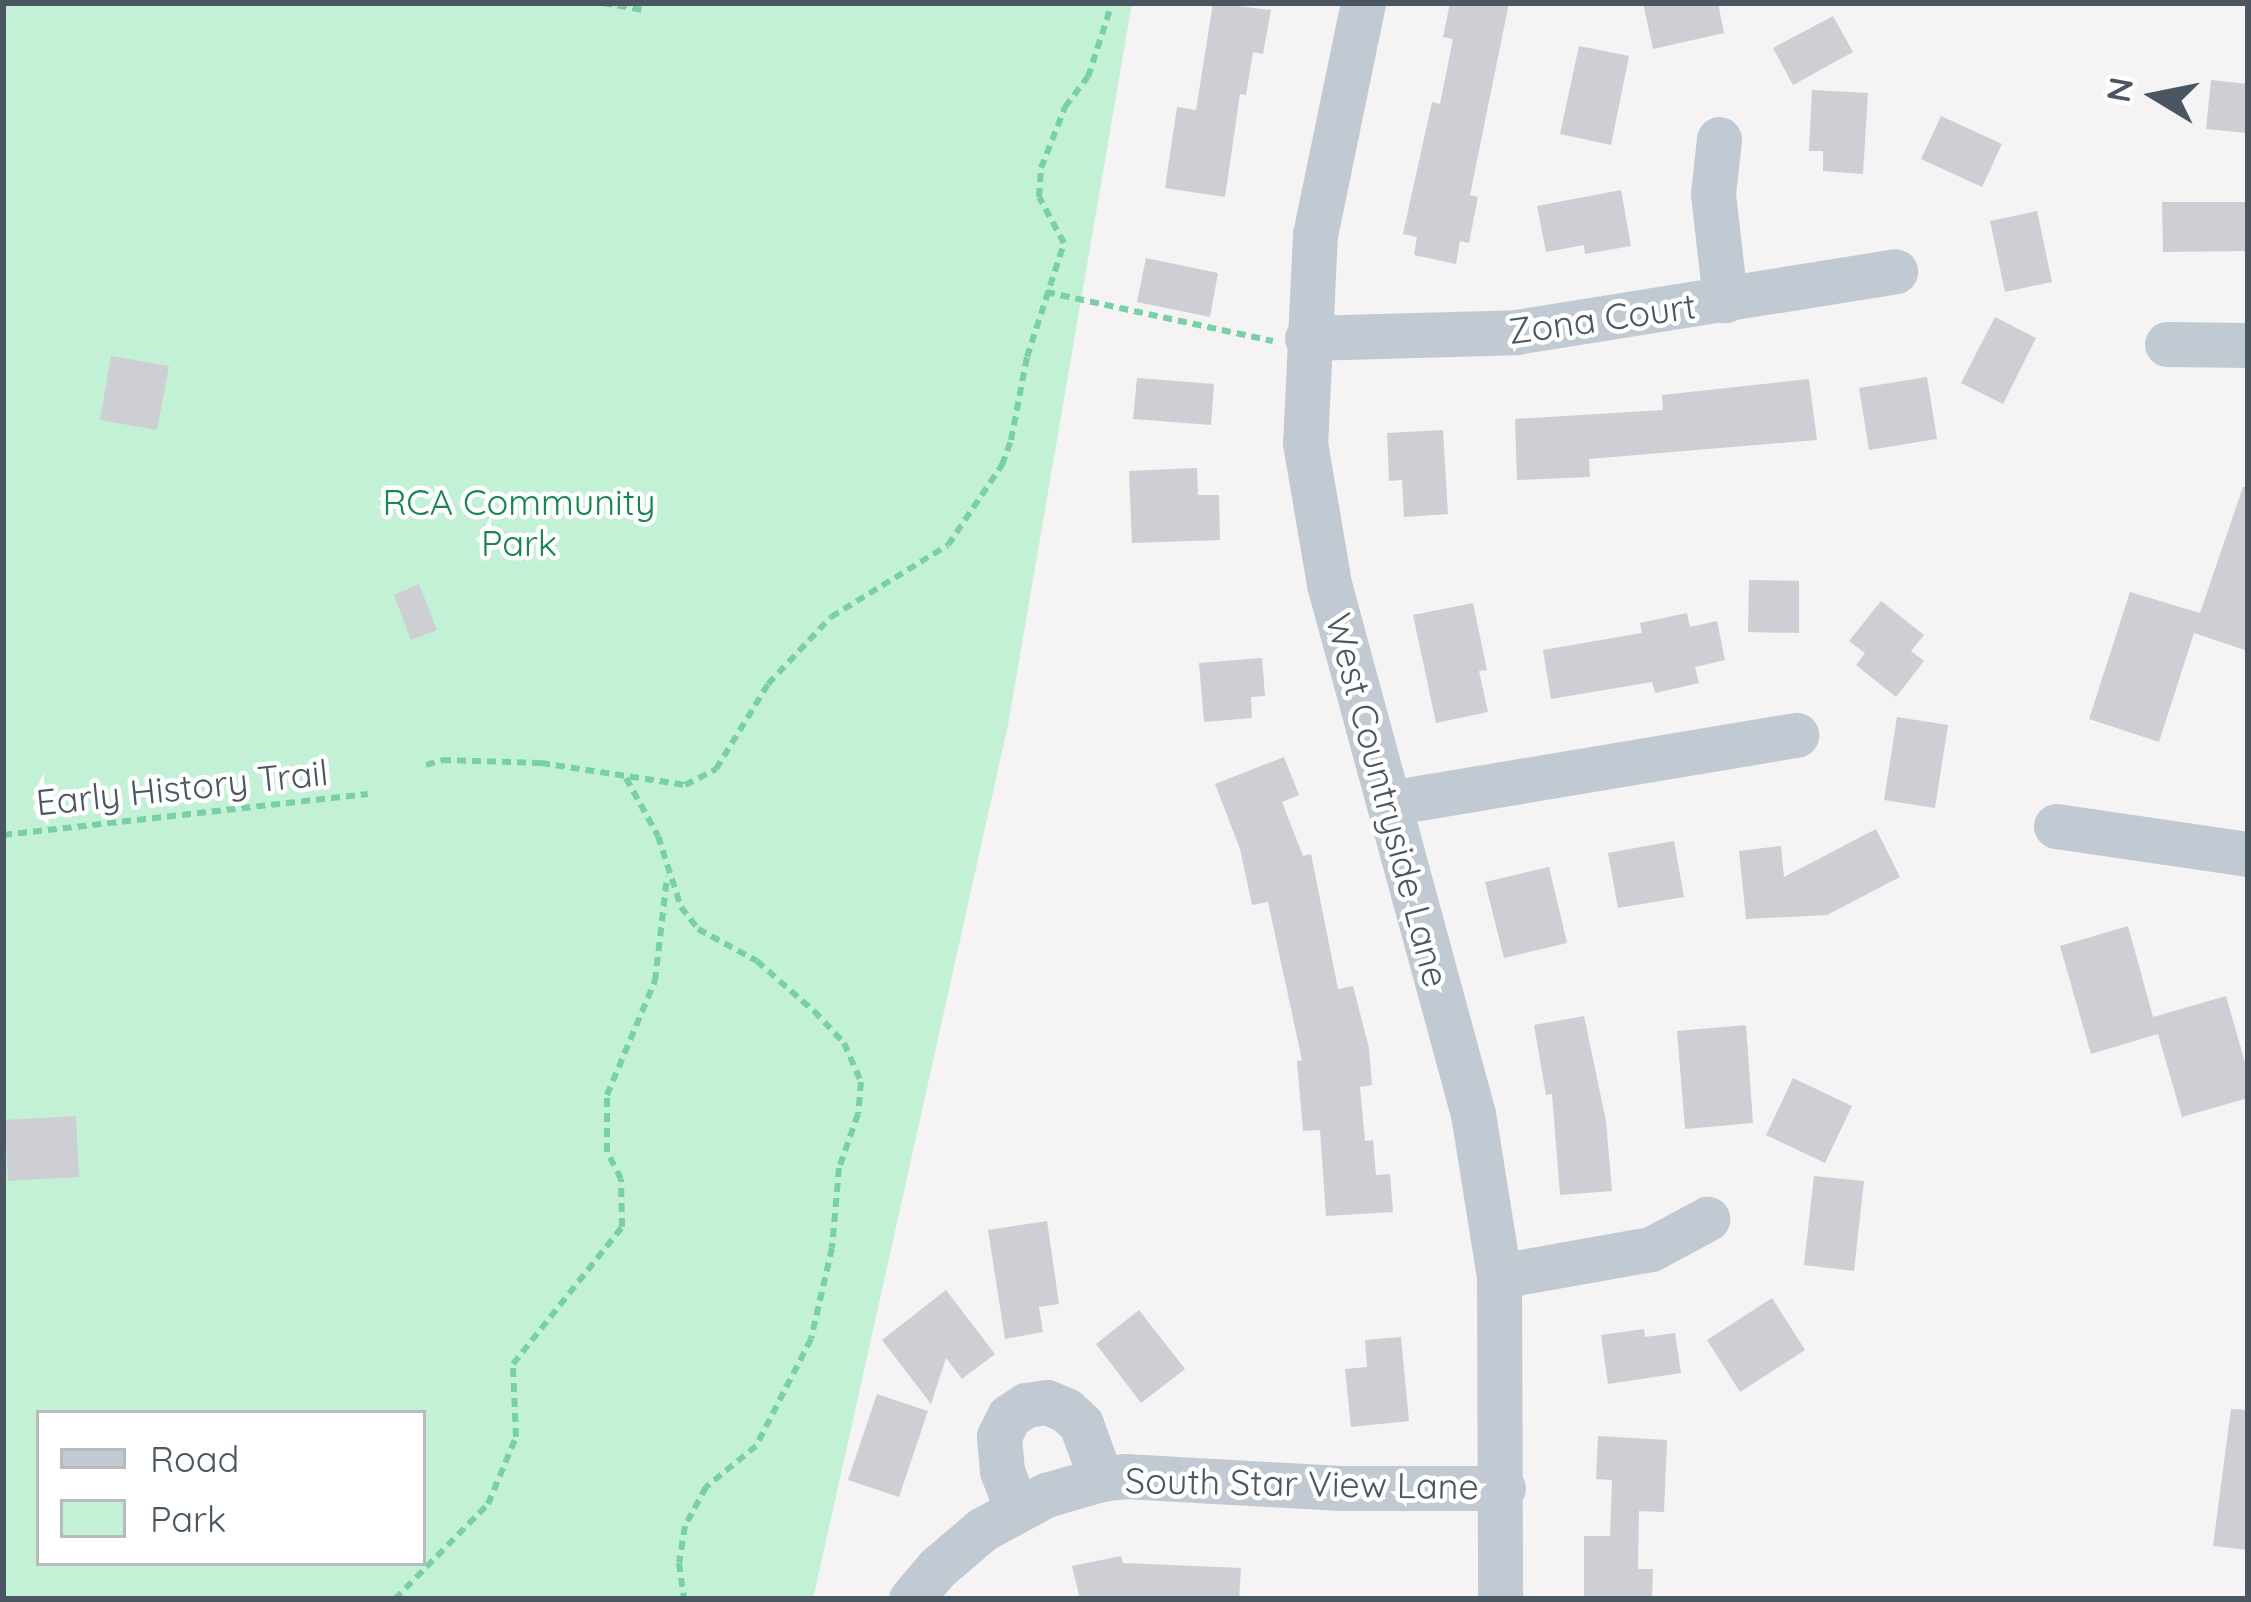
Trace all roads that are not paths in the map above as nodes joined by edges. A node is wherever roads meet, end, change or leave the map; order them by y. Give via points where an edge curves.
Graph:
1 (1364, 3) edge
2 (1719, 139) dead end
3 (1895, 271) dead end
4 (1725, 300) junction
5 (1306, 338) junction
6 (2167, 344) dead end
7 (2248, 345) edge
8 (1796, 735) dead end
9 (1389, 803) junction
10 (2056, 826) dead end
11 (2248, 854) edge
12 (1707, 1219) dead end
13 (1498, 1276) junction
14 (1101, 1479) junction
15 (1503, 1489) junction
16 (1017, 1510) junction
17 (911, 1599) edge
18 (1500, 1599) edge

1 - 5 street, West Countryside Lane via 1316,234
2 - 4 street via 1713,194
3 - 4 street, Zona Court
4 - 5 street, Zona Court via 1516,332
5 - 9 street, West Countryside Lane via 1305,443 1325,560
6 - 7 street
8 - 9 street
9 - 13 street, West Countryside Lane via 1473,1114
10 - 11 street
12 - 13 street via 1652,1249
13 - 15 street, West Countryside Lane
14 - 15 street, South Star View Lane
14 - 16 street, South Star View Lane
14 - 16 street, South Star View Lane via 1081,1424 1047,1402 1026,1405 999,1436 1001,1471
15 - 18 street, West Countryside Lane
16 - 17 street, South Star View Lane via 958,1550

